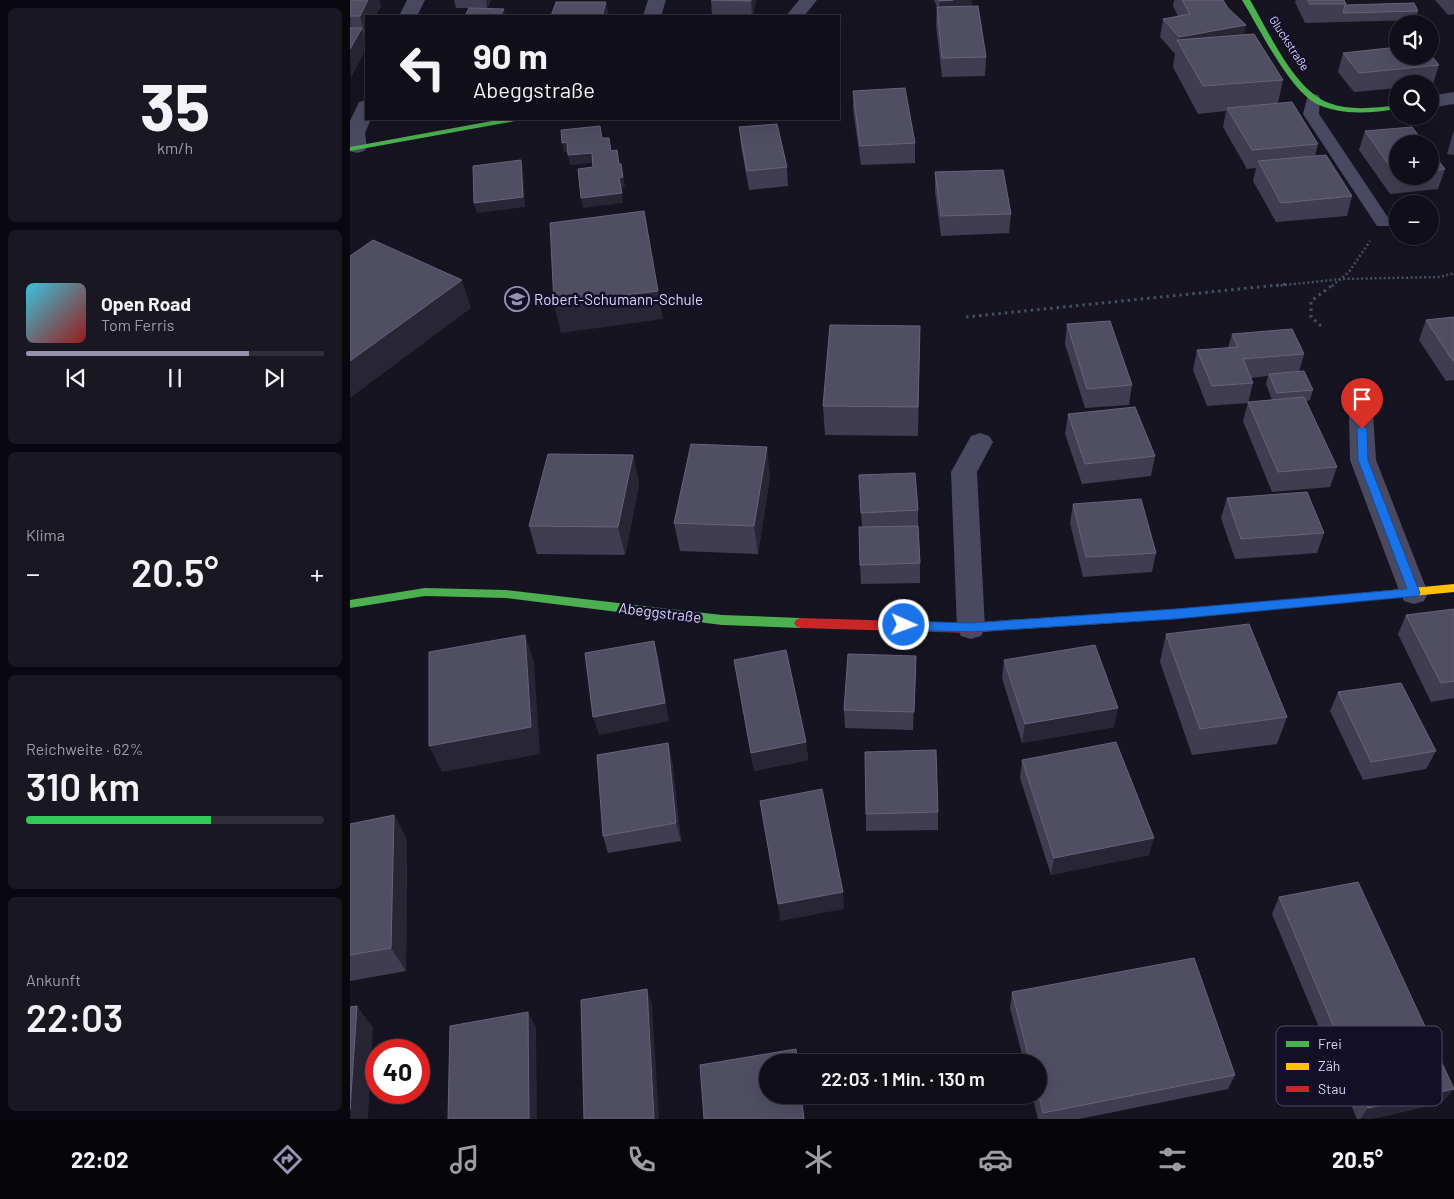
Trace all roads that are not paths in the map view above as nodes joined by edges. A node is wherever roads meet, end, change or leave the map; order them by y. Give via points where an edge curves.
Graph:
1 (416, 0) edge
2 (657, 0) edge
3 (808, 0) edge
4 (1246, 0) edge
5 (408, 15) edge
6 (652, 15) edge
7 (796, 15) edge
8 (1313, 98) junction
9 (1454, 98) edge
10 (1439, 100) edge
11 (365, 108) edge
12 (1389, 108) edge
13 (510, 120) edge
14 (354, 148) edge
15 (1383, 222) road end
16 (1361, 413) dead end
17 (980, 442) dead end
18 (1454, 588) edge
19 (1414, 593) junction
20 (350, 604) edge
21 (971, 628) junction

1 - 5 street
2 - 6 street
3 - 7 street
4 - 8 street, Gluckstraße via 1297,80
8 - 12 street via 1344,108
8 - 15 lane via 1311,114
9 - 10 street
11 - 14 street via 355,133
13 - 14 street
16 - 19 street via 1363,460
17 - 21 street via 964,472
18 - 19 street, Abeggstraße
19 - 21 street, Abeggstraße
20 - 21 street, Abeggstraße via 425,592 506,594 722,620

